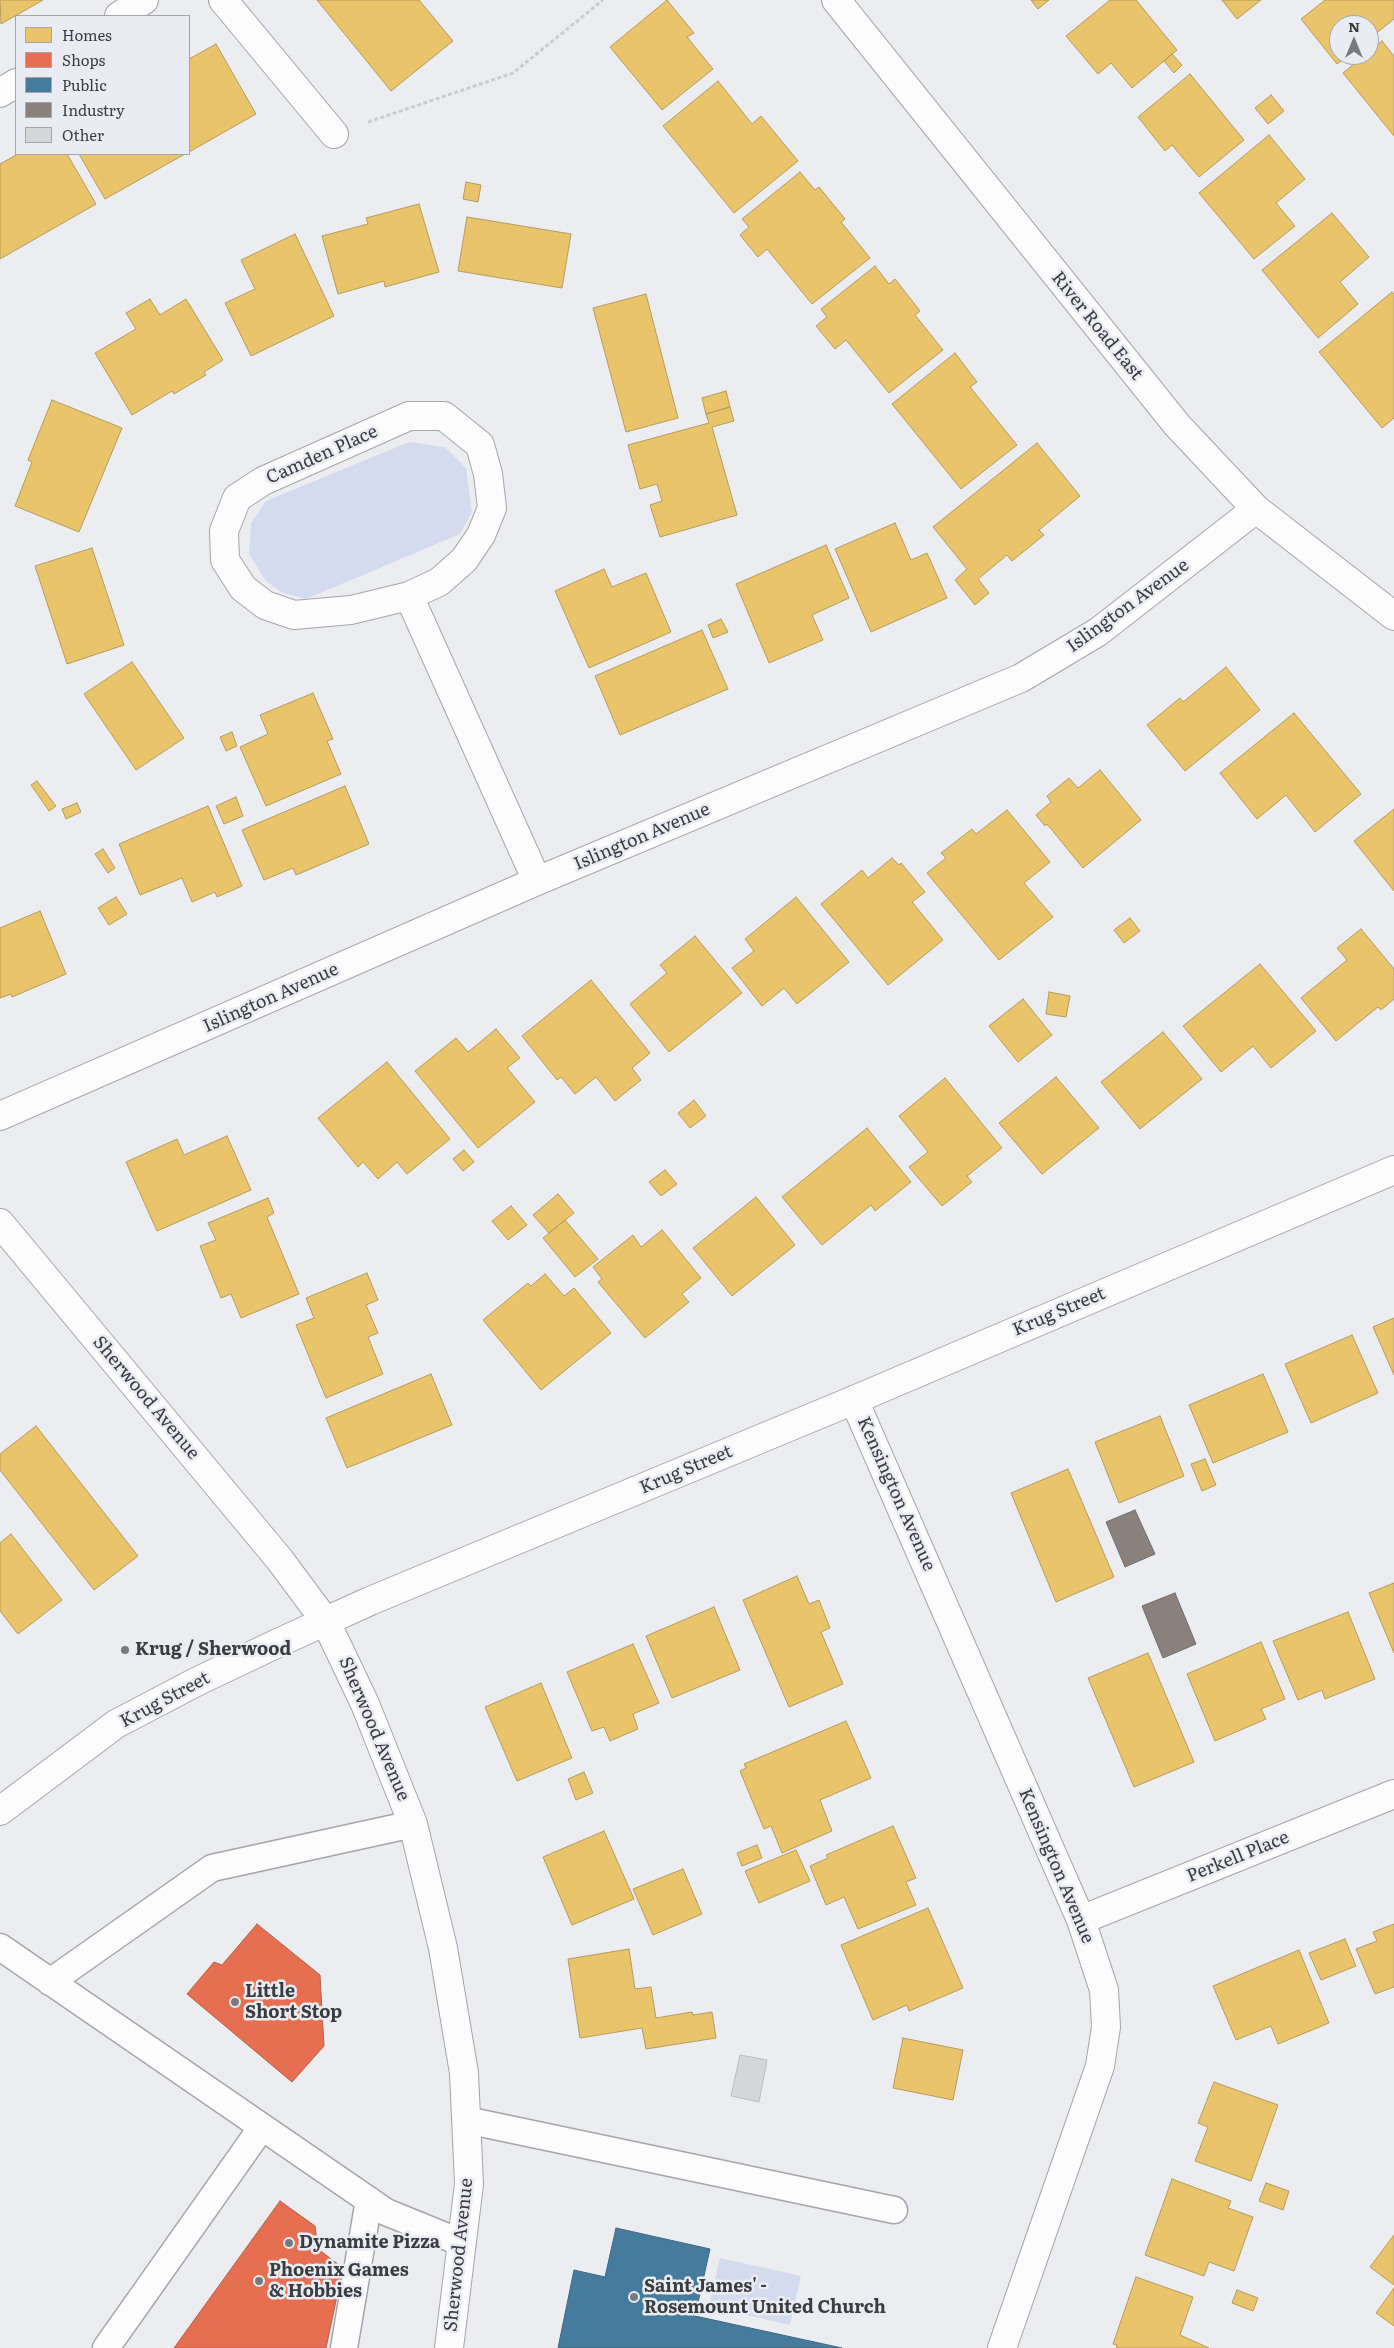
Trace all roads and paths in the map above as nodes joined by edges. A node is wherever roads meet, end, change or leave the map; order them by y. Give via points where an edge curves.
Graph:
1 (144, 0) edge
2 (223, 0) edge
3 (603, 0) edge
4 (836, 0) edge
5 (121, 15) edge
6 (15, 84) edge
7 (0, 93) edge
8 (334, 134) joint
9 (1256, 509) junction
10 (409, 596) junction
11 (1394, 616) edge
12 (537, 881) junction
13 (0, 1116) edge
14 (1394, 1170) edge
15 (0, 1222) edge
16 (854, 1400) junction
17 (326, 1622) junction
18 (1394, 1794) edge
19 (0, 1811) edge
20 (413, 1824) junction
21 (1081, 1920) junction
22 (0, 1947) edge
23 (50, 1982) junction
24 (466, 2120) junction
25 (262, 2127) junction
26 (369, 2200) junction
27 (894, 2210) dead end
28 (462, 2243) junction
29 (106, 2348) edge
30 (344, 2348) edge
31 (449, 2348) edge
32 (1002, 2348) edge

1 - 5 street
2 - 8 street
3 - 8 path via 513,73
4 - 9 street, River Road East via 1177,426
6 - 7 street
9 - 11 street, River Road East
9 - 12 street, Islington Avenue via 1098,632 1021,678
10 - 10 street, Camden Place via 439,582 464,560 481,535 492,508 480,445 444,416 409,416 262,481 237,498 224,531 225,560 243,588 265,606 294,615 351,610
10 - 12 street
12 - 13 street, Islington Avenue
14 - 16 street, Krug Street
15 - 17 street, Sherwood Avenue via 276,1555
16 - 17 street, Krug Street
16 - 21 street, Kensington Avenue
17 - 19 street, Krug Street via 198,1681 116,1724
17 - 20 street, Sherwood Avenue via 362,1696
18 - 21 street, Perkell Place
20 - 23 lane via 212,1868
20 - 24 street, Sherwood Avenue via 443,1948 464,2073
21 - 32 street, Kensington Avenue via 1104,1990 1106,2027 1100,2066
22 - 23 lane
23 - 25 lane
24 - 27 lane
24 - 28 street, Sherwood Avenue via 469,2184
25 - 26 lane
25 - 29 lane
26 - 28 lane via 386,2212
26 - 30 lane
28 - 31 street, Sherwood Avenue

